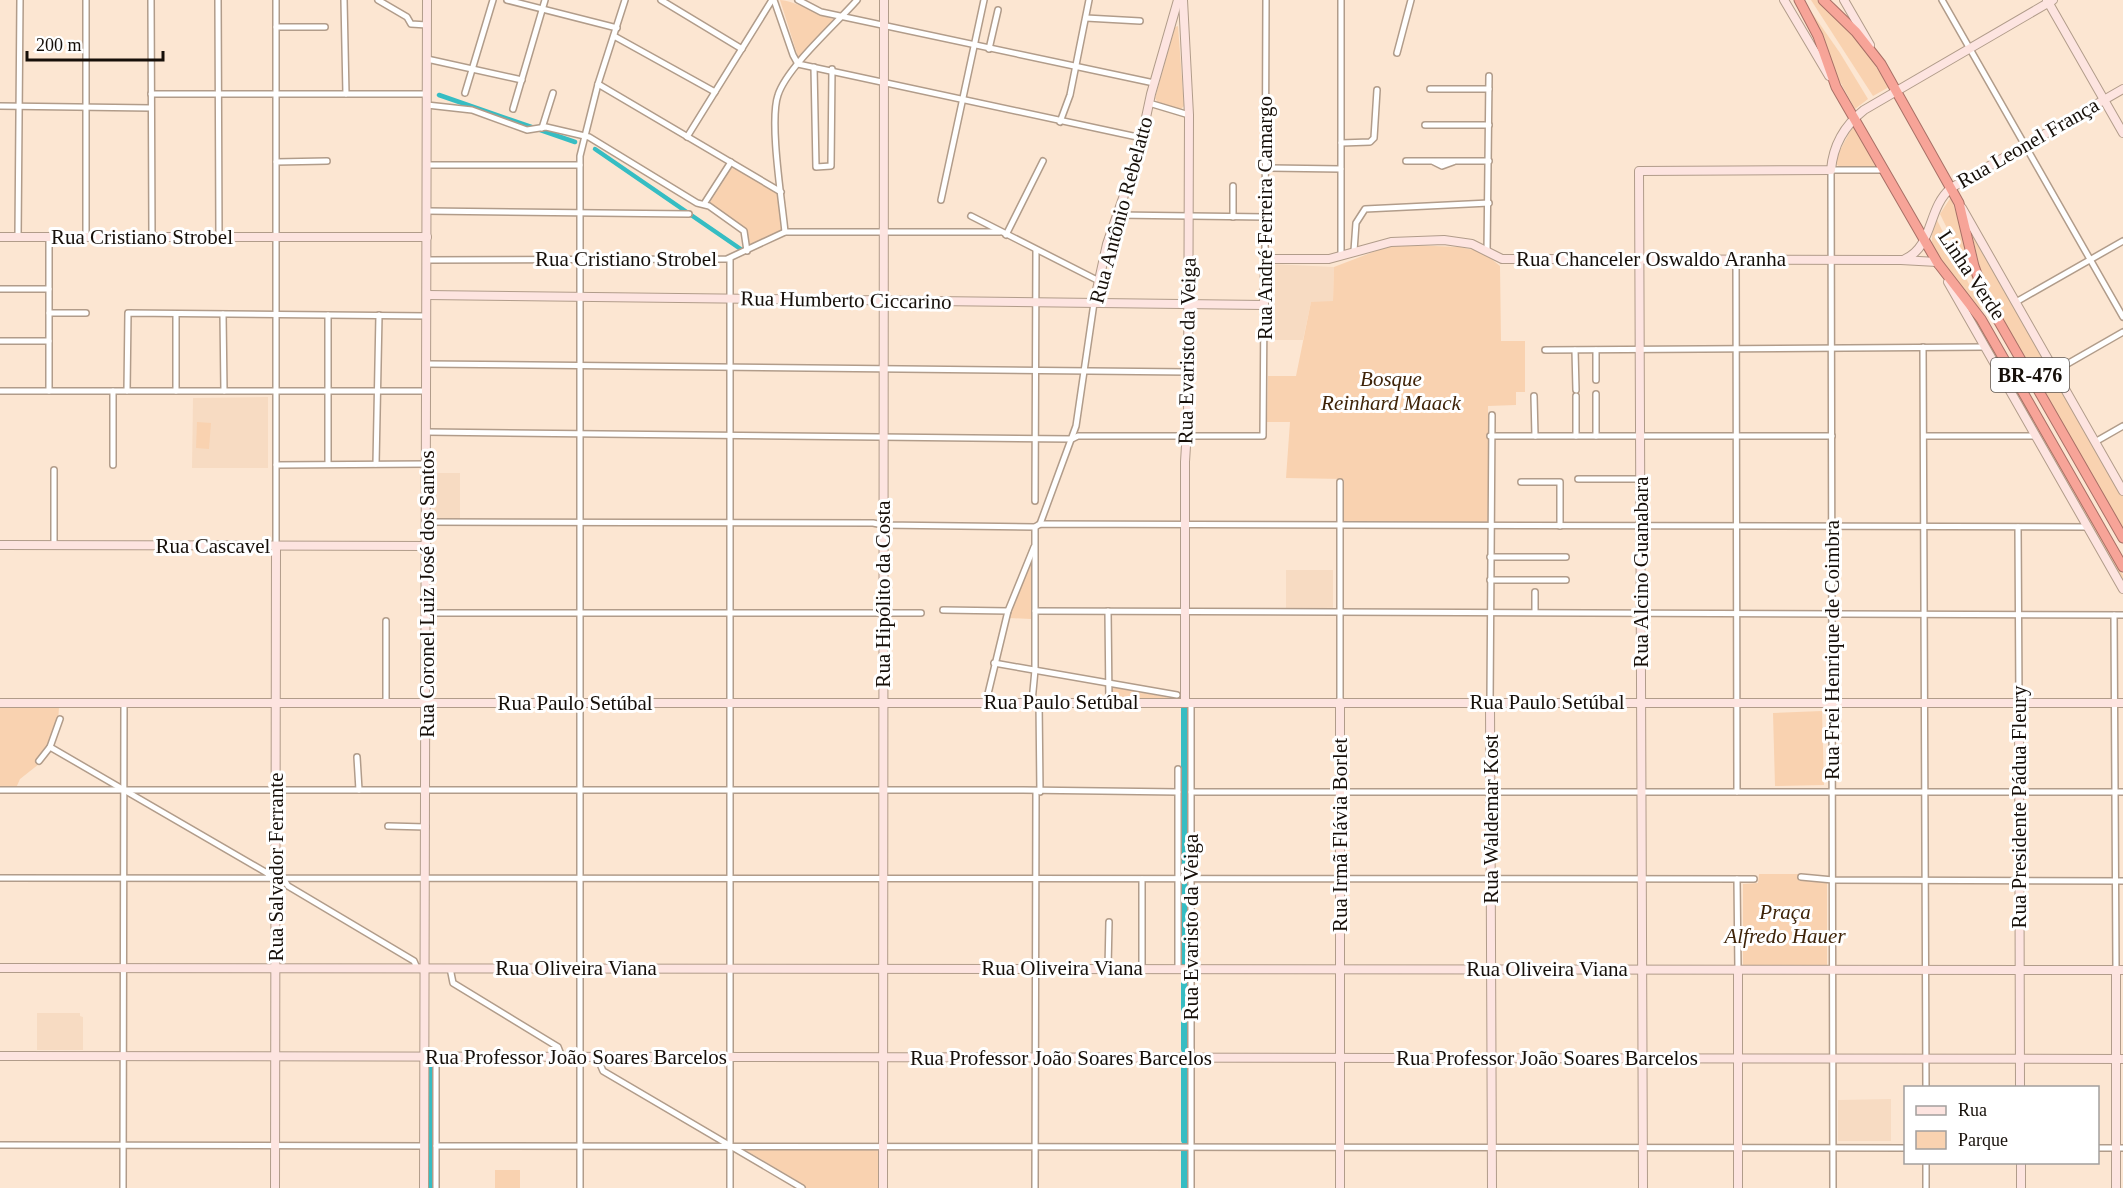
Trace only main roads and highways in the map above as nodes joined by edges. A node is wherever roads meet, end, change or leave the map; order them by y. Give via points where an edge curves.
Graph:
1 (427, 0) edge
2 (884, 0) edge
3 (1178, 0) edge
4 (1183, 0) edge
5 (1784, 0) edge
6 (1798, 0) edge
7 (1823, 0) edge
8 (1844, 0) edge
9 (2049, 1) edge
10 (1172, 24) junction
11 (1185, 24) junction
12 (1881, 64) junction
13 (1836, 87) junction
14 (2123, 89) edge
15 (1896, 90) junction
16 (2104, 100) junction
17 (1854, 118) junction
18 (2123, 133) edge
19 (1640, 171) joint
20 (1951, 188) junction
21 (1959, 203) junction
22 (0, 237) edge
23 (427, 237) junction
24 (1926, 239) junction
25 (1264, 259) joint
26 (1640, 259) junction
27 (1900, 260) junction
28 (1936, 262) junction
29 (427, 295) junction
30 (884, 301) junction
31 (1094, 303) junction
32 (1188, 304) junction
33 (1264, 305) joint
34 (2123, 491) edge
35 (2123, 538) edge
36 (0, 545) edge
37 (276, 546) junction
38 (427, 546) junction
39 (2123, 567) edge
40 (2123, 589) edge
41 (883, 702) junction
42 (1340, 702) junction
43 (1490, 702) junction
44 (1641, 702) junction
45 (0, 703) edge
46 (276, 703) junction
47 (427, 703) junction
48 (1188, 703) junction
49 (2019, 703) junction
50 (2119, 703) edge
51 (0, 968) edge
52 (276, 968) junction
53 (426, 968) junction
54 (883, 968) junction
55 (1340, 969) junction
56 (1491, 969) junction
57 (1642, 969) junction
58 (1738, 970) junction
59 (2020, 970) junction
60 (2119, 970) edge
61 (0, 1056) edge
62 (276, 1057) junction
63 (424, 1057) junction
64 (883, 1057) junction
65 (1340, 1058) junction
66 (1491, 1058) junction
67 (1642, 1058) junction
68 (1738, 1058) junction
69 (2020, 1059) junction
70 (2119, 1059) edge
71 (2020, 1086) edge
72 (2120, 1148) edge
73 (2021, 1164) edge
74 (275, 1188) edge
75 (424, 1188) edge
76 (883, 1188) edge
77 (1340, 1188) edge
78 (1492, 1188) edge
79 (1643, 1188) edge
80 (1738, 1188) edge
81 (2021, 1188) edge
82 (2116, 1188) edge

1 - 23 main road, Rua Coronel Luiz José dos Santos
2 - 30 main road, Rua Hipólito da Costa
3 - 10 main road, Rua Antônio Rebelatto
4 - 11 main road, Rua Evaristo da Veiga
5 - 13 main road
6 - 13 highway, Linha Verde / BR-476 via 1818,36
7 - 12 highway, Linha Verde / BR-476
8 - 12 main road
9 - 15 main road
9 - 16 main road
10 - 11 main road
10 - 31 main road, Rua Antônio Rebelatto via 1142,138 1097,280
11 - 32 main road, Rua Evaristo da Veiga via 1190,115
12 - 15 highway, Linha Verde / BR-476
13 - 17 highway, Linha Verde / BR-476
14 - 16 main road, Rua Leonel França
15 - 17 main road
15 - 20 highway, Linha Verde / BR-476
16 - 18 main road
16 - 20 main road, Rua Leonel França
17 - 19 main road, Rua Frei Henrique de Coimbra via 1837,145 1831,170
17 - 24 highway, Linha Verde / BR-476
19 - 26 main road, Rua Alcino Guanabara
20 - 21 highway, Linha Verde / BR-476
20 - 24 main road, Rua Leonel França via 1935,208
21 - 34 main road
21 - 35 highway, Linha Verde / BR-476 via 1986,299
22 - 23 main road, Rua Cristiano Strobel
23 - 29 main road, Rua Coronel Luiz José dos Santos
24 - 27 main road via 1917,251
24 - 28 highway, Linha Verde / BR-476
25 - 26 main road, Rua Chanceler Oswaldo Aranha via 1324,259 1399,241 1452,240 1472,244 1502,259
25 - 33 main road, Rua André Ferreira Camargo
26 - 27 main road, Rua Chanceler Oswaldo Aranha
26 - 44 main road, Rua Alcino Guanabara
27 - 28 main road, Rua Chanceler Oswaldo Aranha
28 - 39 highway, Linha Verde / BR-476 via 1981,319
28 - 40 main road
29 - 30 main road, Rua Humberto Ciccarino
29 - 38 main road, Rua Coronel Luiz José dos Santos
30 - 31 main road, Rua Humberto Ciccarino
30 - 41 main road, Rua Hipólito da Costa
31 - 32 main road, Rua Humberto Ciccarino
32 - 33 main road, Rua Humberto Ciccarino
32 - 48 main road, Rua Evaristo da Veiga
36 - 37 main road, Rua Cascavel
37 - 38 main road, Rua Cascavel
37 - 46 main road, Rua Salvador Ferrante
38 - 47 main road, Rua Coronel Luiz José dos Santos
41 - 47 main road, Rua Paulo Setúbal
41 - 48 main road, Rua Paulo Setúbal
41 - 54 main road, Rua Hipólito da Costa
42 - 43 main road, Rua Paulo Setúbal
42 - 48 main road, Rua Paulo Setúbal
42 - 55 main road, Rua Irmã Flávia Borlet
43 - 44 main road, Rua Paulo Setúbal
43 - 56 main road, Rua Waldemar Kost
44 - 49 main road, Rua Paulo Setúbal
44 - 57 main road, Rua Alcino Guanabara
45 - 46 main road, Rua Paulo Setúbal
46 - 47 main road, Rua Paulo Setúbal
46 - 52 main road, Rua Salvador Ferrante
47 - 53 main road, Rua Coronel Luiz José dos Santos
49 - 50 main road, Rua Paulo Setúbal
49 - 59 main road, Rua Presidente Pádua Fleury
51 - 52 main road, Rua Oliveira Viana
52 - 53 main road, Rua Oliveira Viana
52 - 62 main road, Rua Salvador Ferrante
53 - 54 main road, Rua Oliveira Viana
53 - 63 main road, Rua Coronel Luiz José dos Santos
54 - 55 main road, Rua Oliveira Viana
54 - 64 main road, Rua Hipólito da Costa
55 - 56 main road, Rua Oliveira Viana
55 - 65 main road, Rua Irmã Flávia Borlet
56 - 57 main road, Rua Oliveira Viana
56 - 66 main road, Rua Waldemar Kost
57 - 58 main road, Rua Oliveira Viana
57 - 67 main road, Rua Alcino Guanabara
58 - 59 main road, Rua Oliveira Viana
58 - 68 main road
59 - 60 main road, Rua Oliveira Viana
59 - 69 main road, Rua Presidente Pádua Fleury
60 - 70 main road
61 - 62 main road, Rua Professor João Soares Barcelos
62 - 63 main road, Rua Professor João Soares Barcelos
62 - 74 main road, Rua Salvador Ferrante
63 - 64 main road, Rua Professor João Soares Barcelos
63 - 75 main road, Rua Coronel Luiz José dos Santos
64 - 65 main road, Rua Professor João Soares Barcelos
64 - 76 main road, Rua Hipólito da Costa
65 - 66 main road, Rua Professor João Soares Barcelos
65 - 77 main road, Rua Irmã Flávia Borlet
66 - 67 main road, Rua Professor João Soares Barcelos
66 - 78 main road, Rua Waldemar Kost
67 - 68 main road, Rua Professor João Soares Barcelos
67 - 79 main road, Rua Alcino Guanabara
68 - 69 main road, Rua Professor João Soares Barcelos
68 - 80 main road
69 - 70 main road, Rua Professor João Soares Barcelos
69 - 71 main road, Rua Presidente Pádua Fleury
70 - 72 main road
72 - 82 main road
73 - 81 main road

